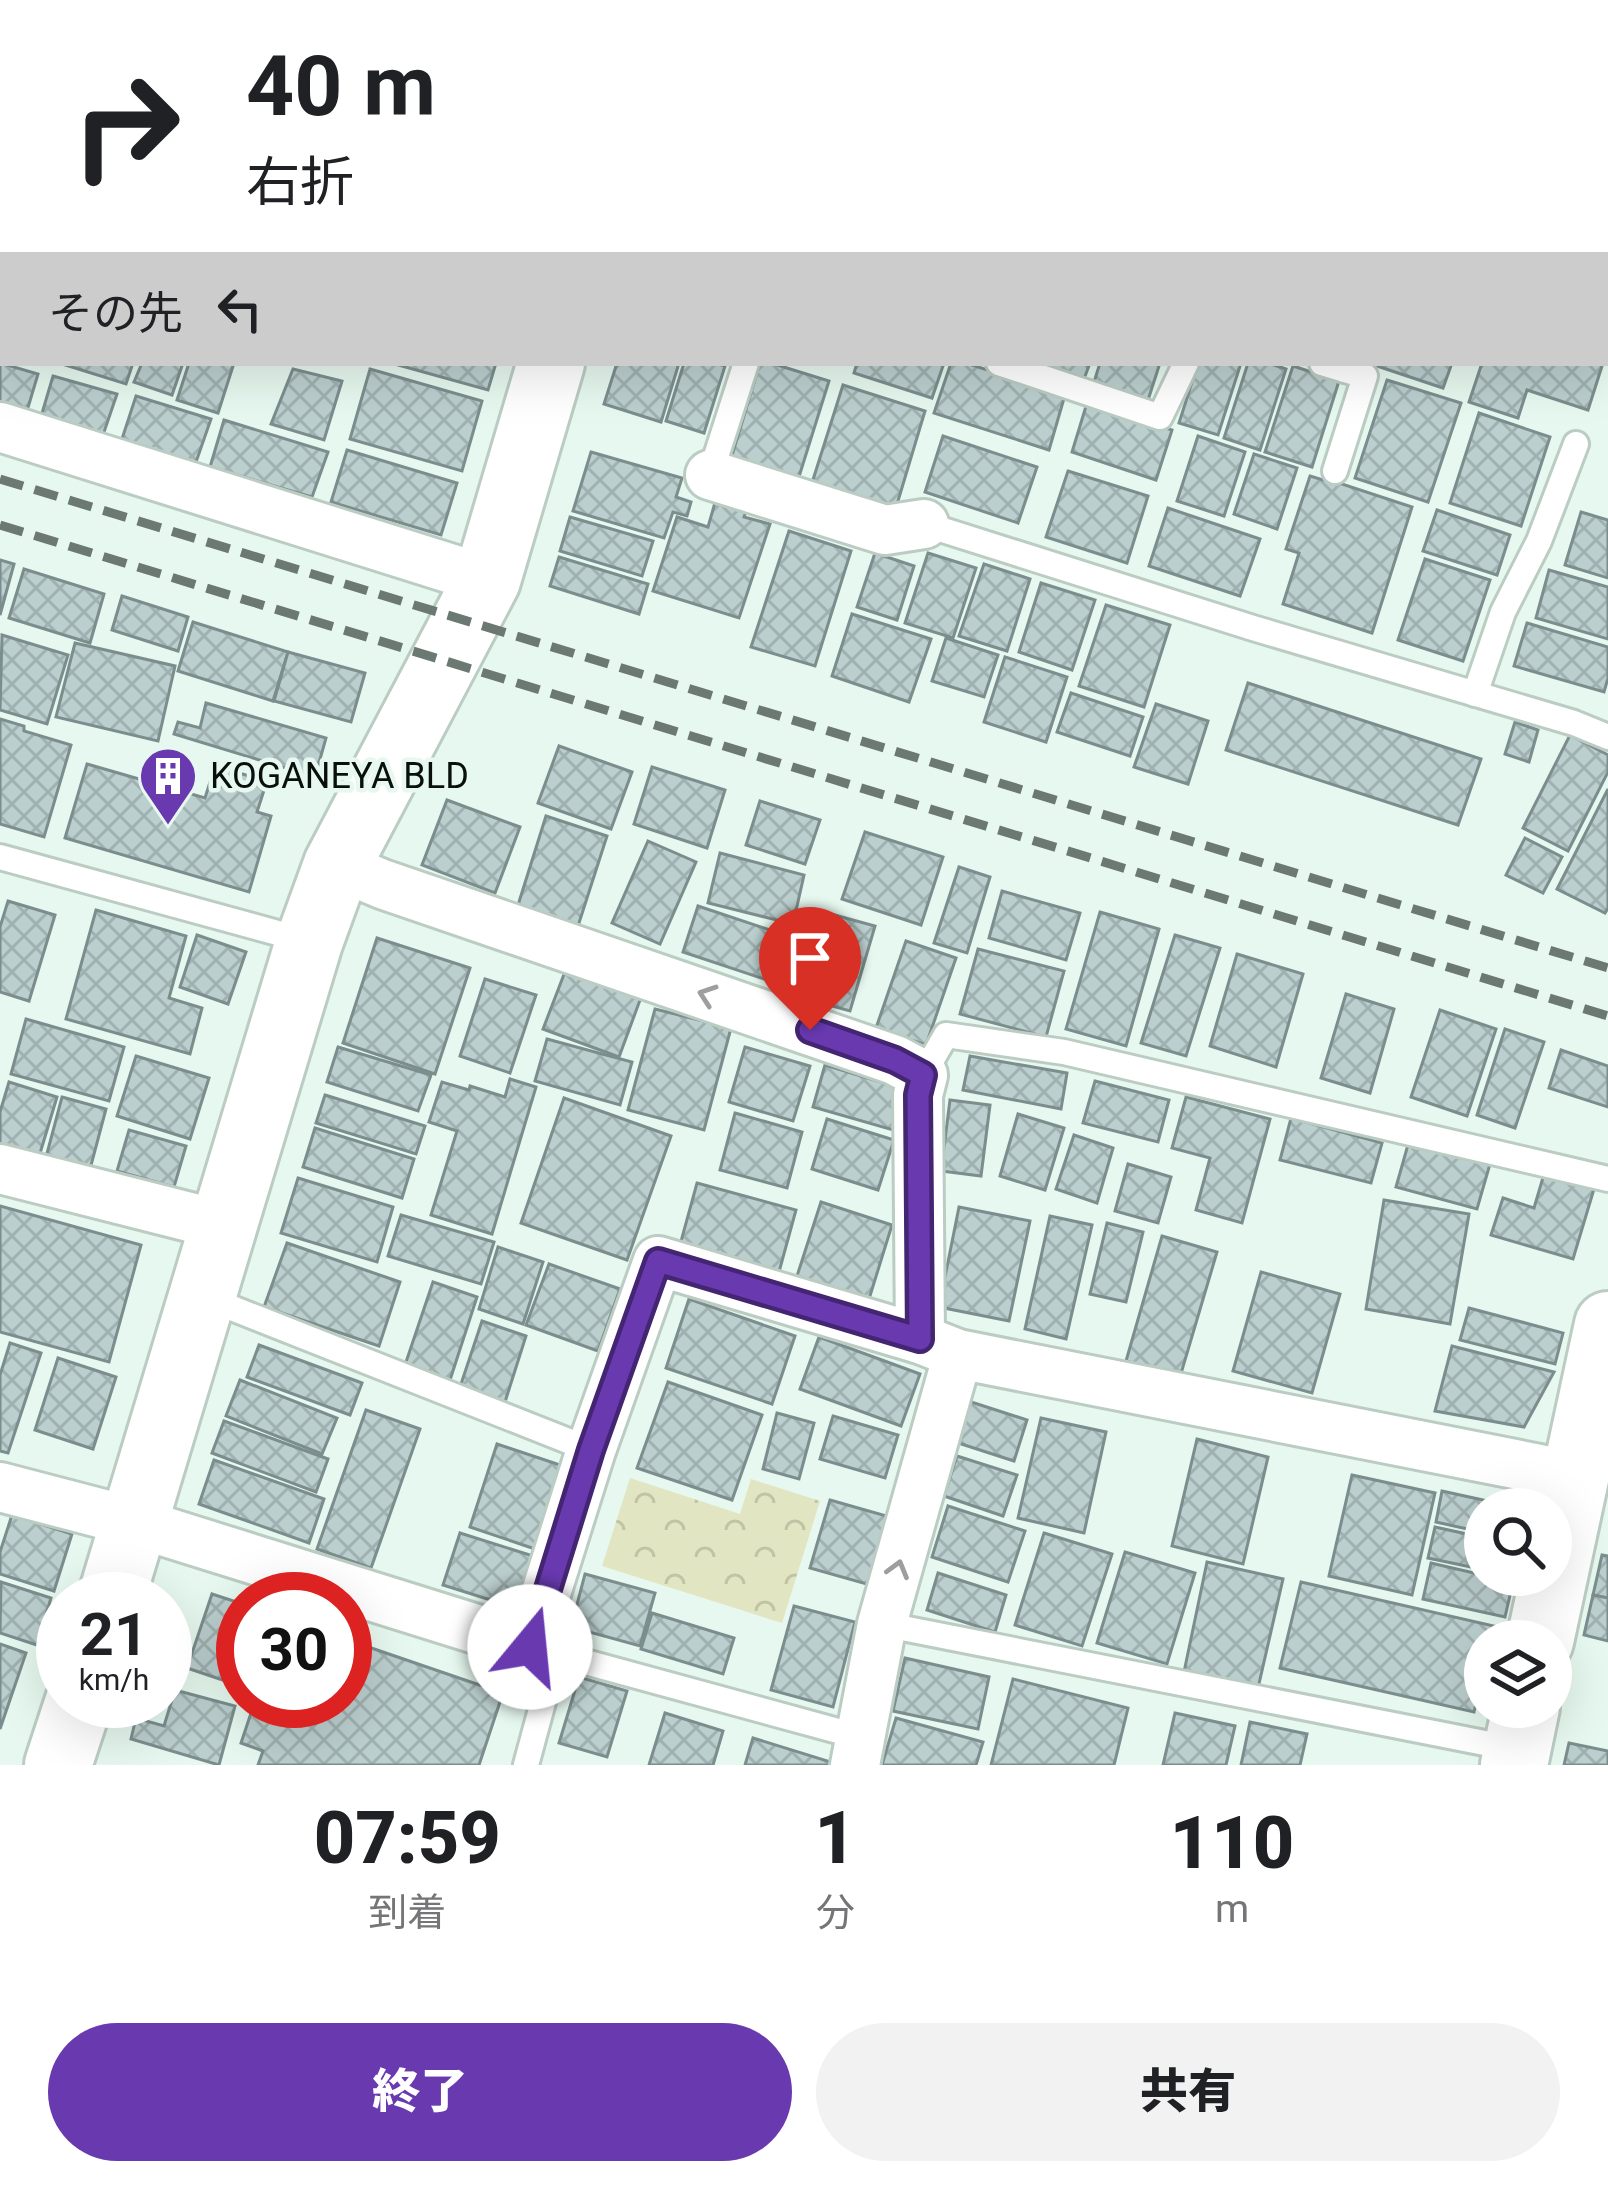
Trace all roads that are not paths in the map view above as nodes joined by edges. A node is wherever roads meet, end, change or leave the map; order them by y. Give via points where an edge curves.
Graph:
1 (550, 366) edge
2 (745, 366) edge
3 (1008, 366) edge
4 (1185, 366) edge
5 (1338, 366) edge
6 (0, 427) edge
7 (1576, 445) dead end
8 (1335, 471) dead end
9 (710, 476) joint
10 (924, 524) joint
11 (487, 580) junction
12 (1475, 694) junction
13 (1608, 737) edge
14 (0, 856) edge
15 (338, 865) junction
16 (309, 942) junction
17 (923, 1075) junction
18 (0, 1168) edge
19 (1608, 1179) edge
20 (225, 1226) junction
21 (204, 1298) junction
22 (1608, 1325) edge
23 (939, 1346) junction
24 (591, 1450) junction
25 (0, 1487) edge
26 (1583, 1504) edge
27 (134, 1522) junction
28 (119, 1572) edge
29 (1547, 1620) edge
30 (882, 1624) junction
31 (543, 1651) junction
32 (70, 1728) edge
33 (1519, 1740) edge
34 (857, 1751) edge
35 (58, 1765) edge
36 (526, 1765) edge

1 - 11 street
2 - 9 lane
3 - 4 lane via 1160,417
5 - 8 lane via 1365,376
6 - 11 street
7 - 12 lane
9 - 10 street via 885,530
10 - 12 lane
11 - 15 street
12 - 13 lane
14 - 16 lane
15 - 16 street
17 -> 15 street
16 - 20 street
17 - 19 lane via 946,1035 1064,1052
17 - 23 street via 918,1095
18 - 20 street
20 - 21 street
21 - 24 lane
21 - 27 street
22 - 26 street
23 - 24 street via 658,1261
23 - 26 street
30 -> 23 street
24 - 31 street
25 - 27 street
26 - 29 street
27 - 28 street
27 - 31 street
30 - 33 lane
30 - 34 street
31 - 34 lane
31 - 36 lane
32 - 35 street

